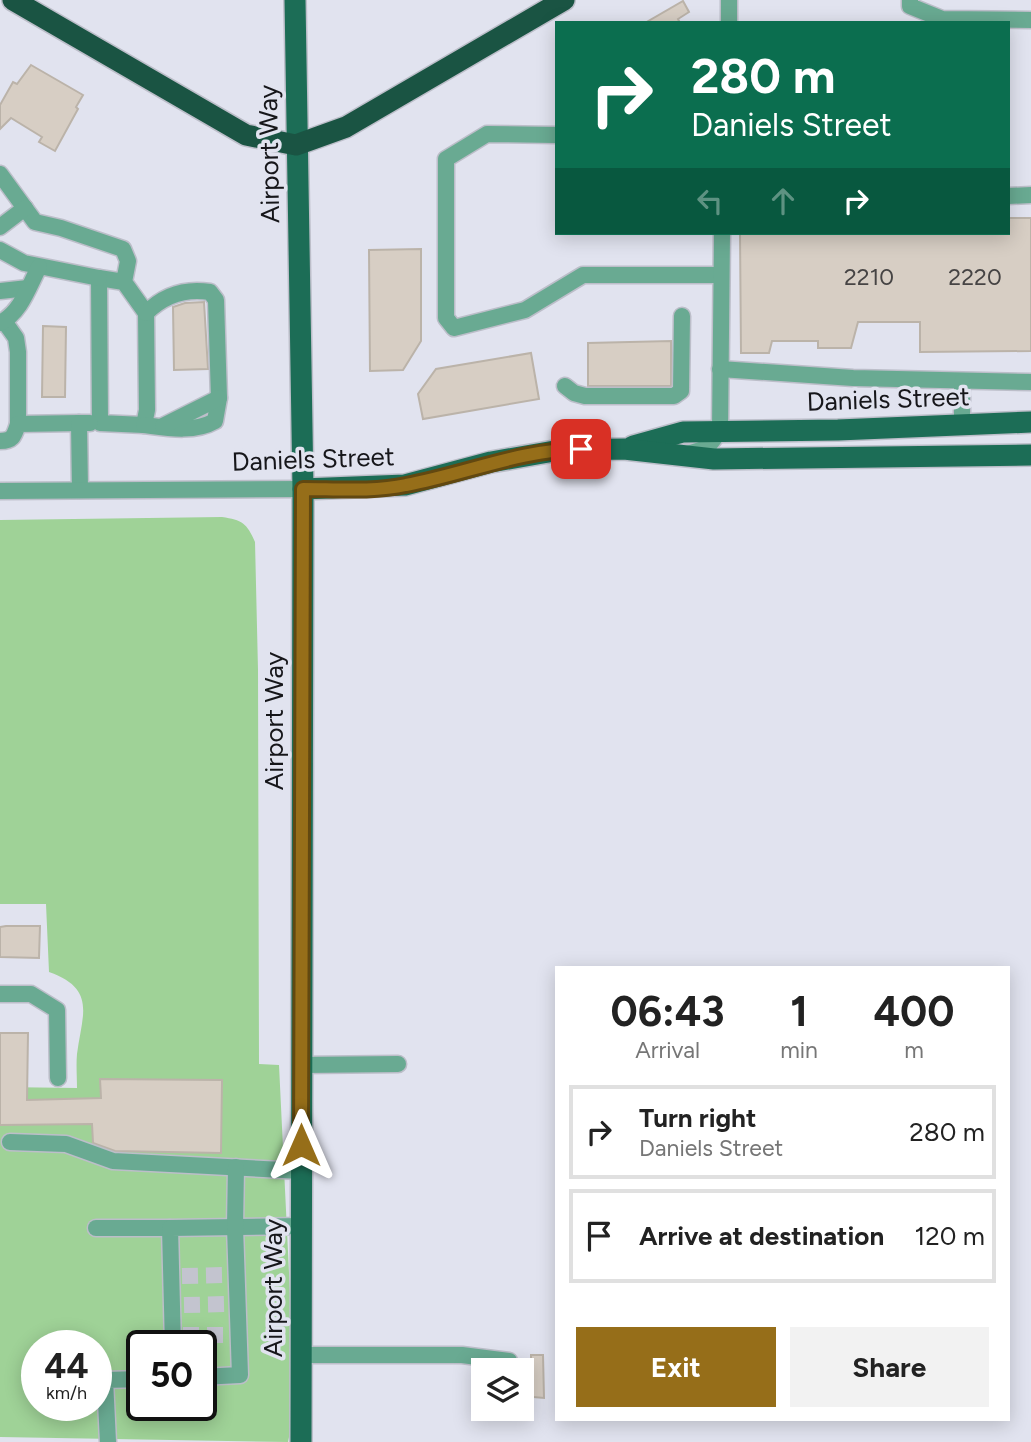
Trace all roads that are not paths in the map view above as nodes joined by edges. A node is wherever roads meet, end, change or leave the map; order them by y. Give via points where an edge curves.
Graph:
1 (13, 0) edge
2 (295, 0) edge
3 (565, 0) edge
4 (729, 0) edge
5 (910, 0) edge
6 (1031, 20) edge
7 (729, 21) edge
8 (555, 135) edge
9 (296, 145) junction
10 (0, 174) edge
11 (1031, 195) edge
12 (1010, 196) edge
13 (26, 208) junction
14 (0, 227) edge
15 (722, 235) edge
16 (0, 250) edge
17 (39, 267) junction
18 (721, 275) junction
19 (99, 278) junction
20 (124, 282) junction
21 (28, 288) junction
22 (0, 291) edge
23 (146, 313) junction
24 (682, 316) dead end
25 (2, 322) edge
26 (720, 369) junction
27 (962, 383) junction
28 (1031, 383) edge
29 (565, 386) dead end
30 (1031, 422) edge
31 (79, 423) junction
32 (100, 423) junction
33 (18, 424) junction
34 (144, 425) junction
35 (962, 425) junction
36 (720, 431) junction
37 (0, 441) edge
38 (624, 449) junction
39 (1031, 455) edge
40 (685, 456) junction
41 (303, 489) junction
42 (0, 491) edge
43 (80, 491) junction
44 (0, 995) edge
45 (398, 1064) dead end
46 (302, 1065) junction
47 (58, 1078) dead end
48 (9, 1142) dead end
49 (236, 1167) junction
50 (301, 1171) junction
51 (301, 1226) junction
52 (235, 1227) junction
53 (96, 1228) dead end
54 (170, 1228) junction
55 (177, 1330) edge
56 (301, 1356) junction
57 (490, 1358) edge
58 (217, 1376) edge
59 (126, 1379) edge
60 (108, 1442) edge
61 (301, 1442) edge

1 - 9 highway via 246,135
2 - 9 main road, Airport Way
3 - 9 highway via 346,127
4 - 7 street
5 - 6 street via 911,6 942,19
8 - 18 street via 487,134 446,159 446,318 454,328 525,310 583,275
9 - 41 main road, Airport Way
10 - 13 street
11 - 12 street
13 - 14 street
13 - 20 street via 35,222 123,249 128,261
15 - 18 street
16 - 17 street
17 - 19 street
17 - 21 street
18 - 26 street
19 - 20 street
19 - 32 street
20 - 23 street
21 - 22 street
21 - 25 street via 17,309
23 - 34 street
23 - 34 street via 159,300 195,290 210,292 216,300 219,398 215,421 204,428
24 - 29 street via 681,391 674,396 585,396
25 - 33 street via 16,338
26 - 27 street
26 - 36 street
27 - 28 street
27 - 35 street
30 - 35 main road, Daniels Street
31 - 32 street
31 - 33 street
31 - 43 street
32 - 34 street
33 - 37 street via 13,438
35 - 36 main road, Daniels Street
36 - 38 main road, Daniels Street via 682,432
36 - 40 street via 707,448
38 - 40 main road, Daniels Street
38 - 41 main road, Daniels Street via 560,450 405,485
39 - 40 main road, Daniels Street
41 - 43 street, Daniels Street
41 - 46 main road, Airport Way
42 - 43 street, Daniels Street
44 - 47 street via 30,994 57,1010
45 - 46 street
46 - 50 main road, Airport Way
48 - 49 street via 66,1144 113,1161
49 - 50 street
49 - 52 street
50 - 51 main road, Airport Way
51 - 52 street
51 - 56 main road, Airport Way
52 - 54 street
52 - 58 street via 233,1335 240,1375
53 - 54 street
54 - 55 street via 177,1276
56 - 57 street
56 - 61 main road, Airport Way
59 - 60 street via 105,1380

